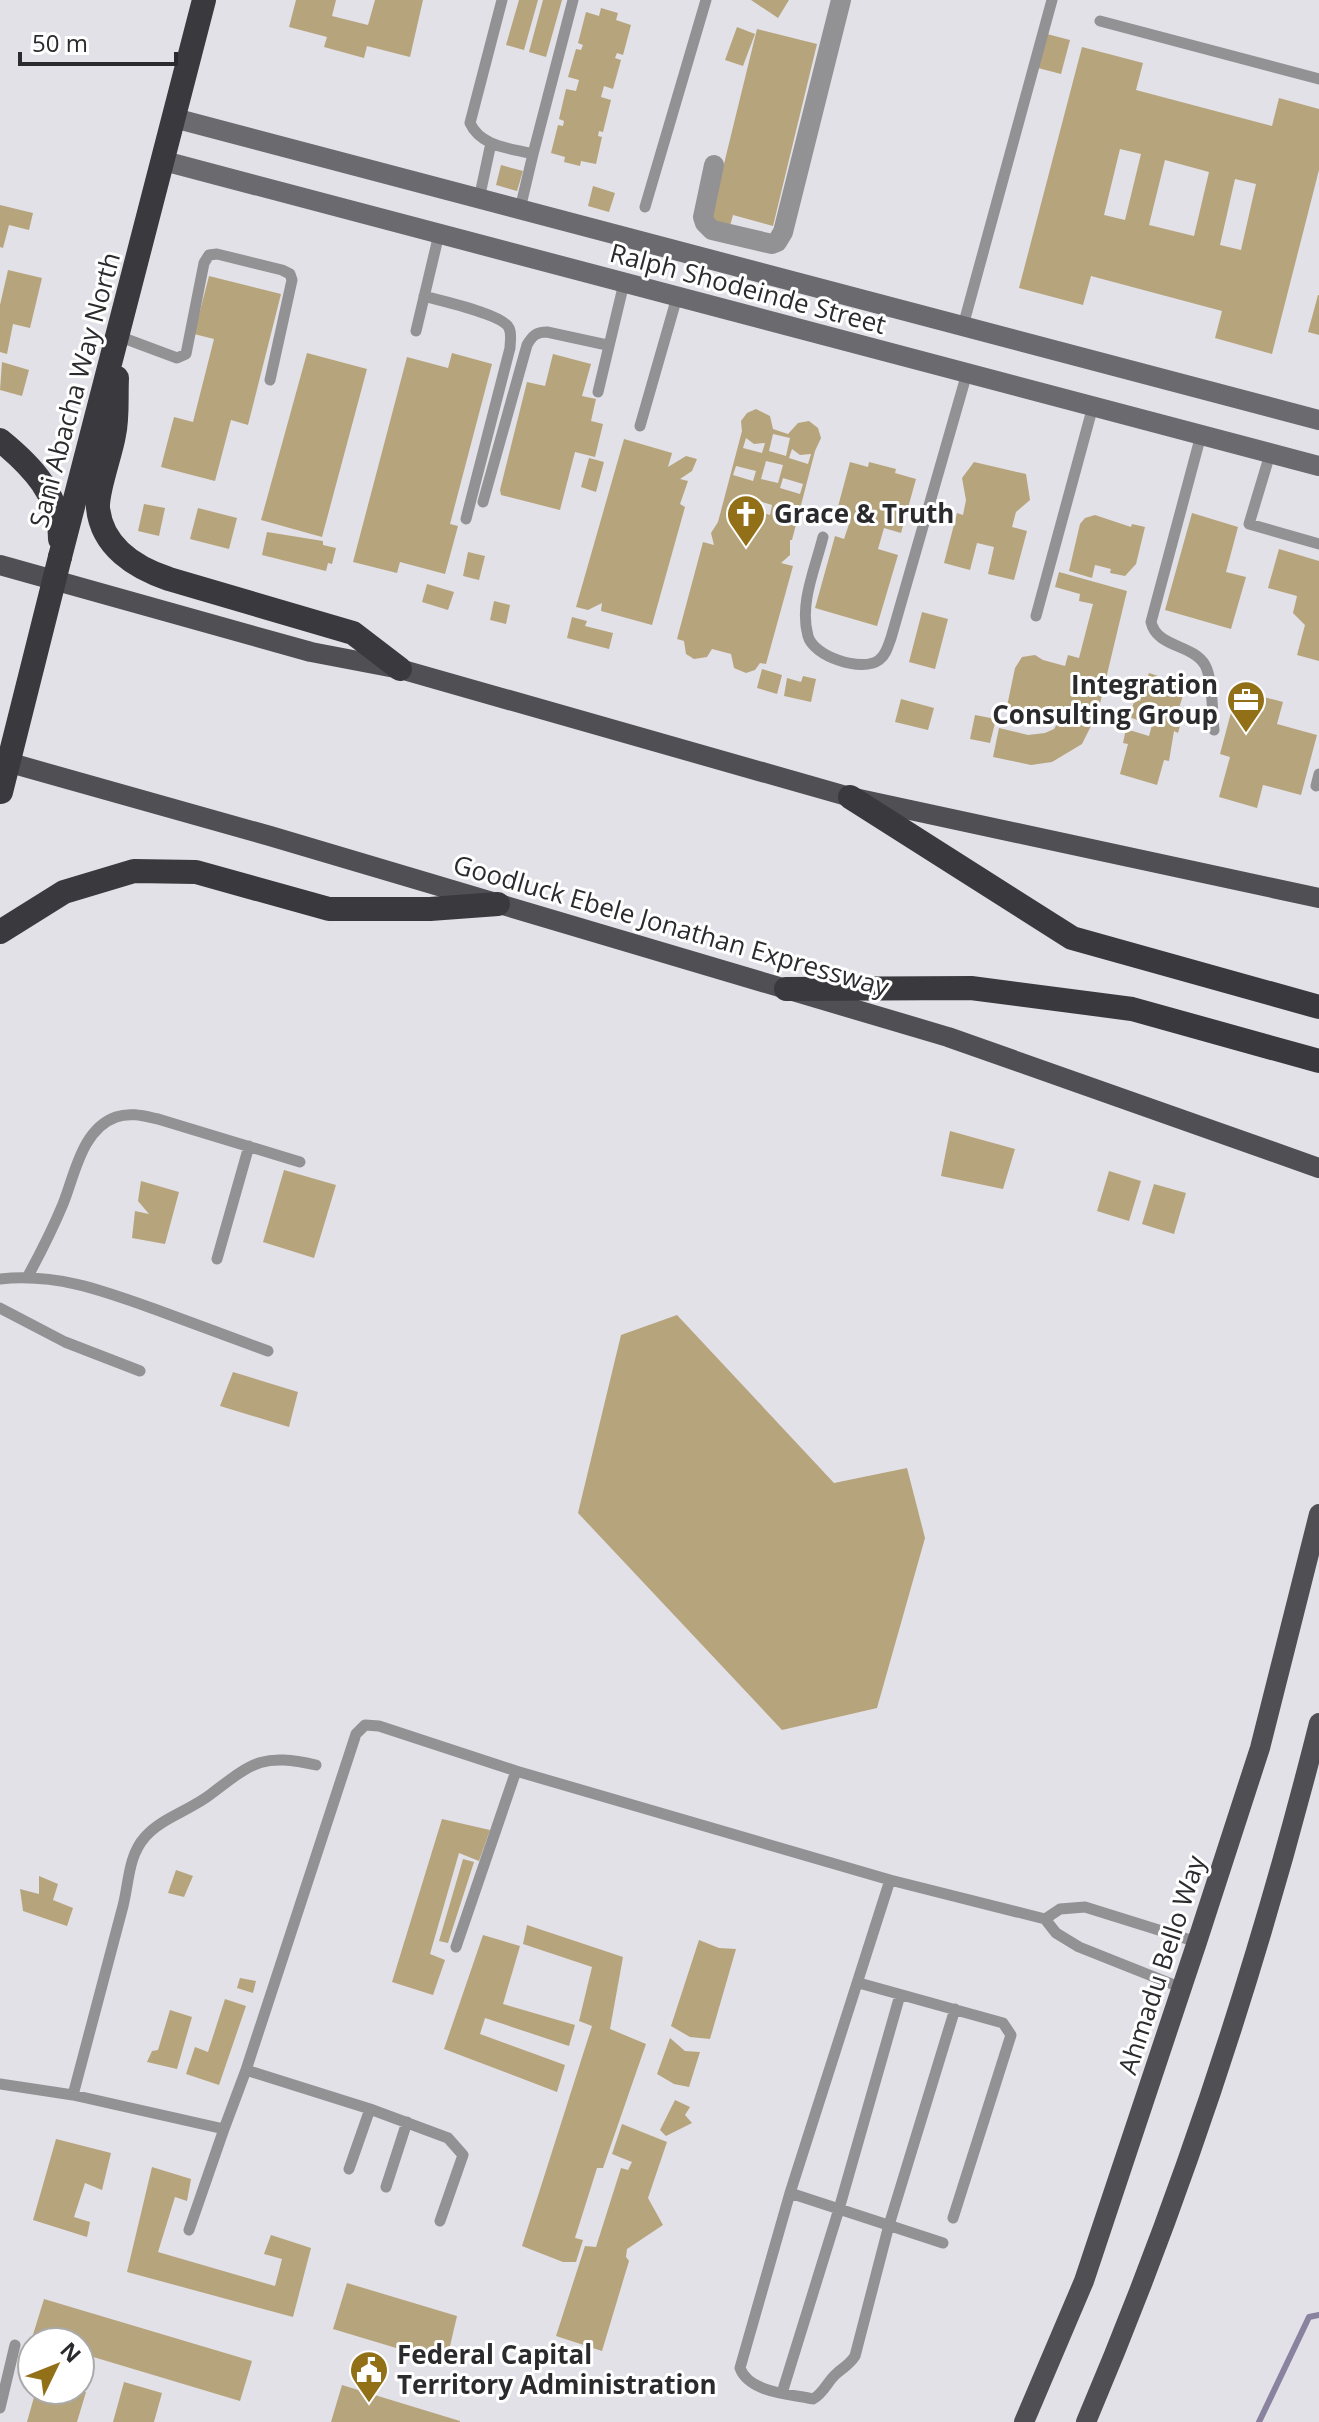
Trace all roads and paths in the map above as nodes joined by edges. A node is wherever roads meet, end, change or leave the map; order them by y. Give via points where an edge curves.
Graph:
1 (204, 0) edge
2 (502, 0) edge
3 (573, 0) edge
4 (706, 0) edge
5 (841, 0) edge
6 (1052, 0) edge
7 (1100, 21) dead end
8 (1319, 79) edge
9 (174, 118) junction
10 (491, 143) junction
11 (533, 154) junction
12 (164, 161) junction
13 (714, 165) dead end
14 (479, 199) junction
15 (645, 207) dead end
16 (520, 209) junction
17 (439, 234) junction
18 (624, 283) junction
19 (424, 296) junction
20 (677, 297) junction
21 (963, 326) junction
22 (416, 331) dead end
23 (118, 336) junction
24 (607, 345) junction
25 (967, 373) junction
26 (270, 380) dead end
27 (598, 392) dead end
28 (1093, 406) junction
29 (1319, 420) edge
30 (640, 426) dead end
31 (1201, 435) junction
32 (0, 440) edge
33 (1270, 454) junction
34 (1319, 466) edge
35 (483, 502) dead end
36 (466, 519) dead end
37 (823, 537) dead end
38 (1319, 544) edge
39 (60, 557) junction
40 (0, 565) edge
41 (1036, 616) dead end
42 (400, 669) junction
43 (1214, 730) dead end
44 (0, 760) edge
45 (0, 793) edge
46 (850, 797) junction
47 (1319, 898) edge
48 (498, 904) junction
49 (0, 932) edge
50 (786, 989) junction
51 (1319, 1007) edge
52 (1319, 1061) edge
53 (249, 1146) junction
54 (300, 1162) dead end
55 (1319, 1168) edge
56 (217, 1259) dead end
57 (28, 1276) junction
58 (0, 1279) edge
59 (0, 1308) edge
60 (268, 1351) dead end
61 (140, 1371) dead end
62 (1319, 1514) edge
63 (1319, 1723) edge
64 (316, 1765) dead end
65 (516, 1771) junction
66 (890, 1880) junction
67 (1045, 1919) junction
68 (1197, 1942) junction
69 (456, 1947) dead end
70 (859, 1983) junction
71 (1182, 1988) junction
72 (900, 1995) junction
73 (955, 2009) junction
74 (246, 2070) junction
75 (0, 2084) edge
76 (73, 2095) junction
77 (370, 2109) junction
78 (407, 2122) junction
79 (224, 2129) junction
80 (349, 2169) dead end
81 (386, 2187) dead end
82 (790, 2193) junction
83 (839, 2209) junction
84 (953, 2218) dead end
85 (440, 2221) dead end
86 (889, 2225) junction
87 (189, 2230) dead end
88 (943, 2243) dead end
89 (15, 2345) dead end
90 (782, 2393) junction
91 (0, 2408) edge
92 (1024, 2422) edge
93 (1086, 2422) edge

1 - 9 highway, Sani Abacha Way North
2 - 10 lane via 470,123
3 - 11 lane
4 - 15 lane
5 - 13 street via 777,242 712,230 705,223
6 - 21 lane
7 - 8 lane
9 - 12 highway, Sani Abacha Way North
9 - 14 street, Ralph Shodeinde Street
10 - 11 lane
10 - 14 lane
11 - 16 lane
12 - 17 street, Ralph Shodeinde Street
12 - 23 highway, Sani Abacha Way North
14 - 16 street, Ralph Shodeinde Street
16 - 21 street, Ralph Shodeinde Street
17 - 18 street, Ralph Shodeinde Street
17 - 19 lane
18 - 20 street, Ralph Shodeinde Street
18 - 24 lane
19 - 22 lane
19 - 36 lane via 499,318 511,334
20 - 25 street, Ralph Shodeinde Street
20 - 30 lane
21 - 29 street, Ralph Shodeinde Street
23 - 26 lane via 177,358 186,354 209,255 282,270 292,280
23 - 39 highway, Sani Abacha Way North
23 - 42 highway via 115,430 98,506 110,540 146,571 353,633
24 - 27 lane
24 - 35 lane via 547,332 532,337
25 - 28 street, Ralph Shodeinde Street
25 - 37 lane via 891,638 874,663 829,657 808,639 805,607
28 - 31 street, Ralph Shodeinde Street
28 - 41 lane
31 - 33 street, Ralph Shodeinde Street
31 - 43 lane via 1151,622 1160,638 1205,664
32 - 39 highway via 49,491 60,521
33 - 34 street, Ralph Shodeinde Street
33 - 38 lane via 1249,524
39 - 45 highway, Sani Abacha Way North, bridge
40 - 42 main road via 311,652
42 - 46 main road
44 - 48 main road, Goodluck Ebele Jonathan Expressway
46 - 47 main road
46 - 51 highway via 1072,938
48 - 49 highway via 329,909 196,872 134,871 64,892
48 - 50 main road, Goodluck Ebele Jonathan Expressway
50 - 52 highway via 971,988 1132,1009
50 - 55 main road, Goodluck Ebele Jonathan Expressway via 948,1037
53 - 54 lane
53 - 56 lane
53 - 57 lane via 138,1115 113,1118 85,1148
57 - 58 lane
57 - 60 lane via 93,1287
59 - 61 lane via 65,1342
62 - 68 main road, Ahmadu Bello Way via 1260,1748
63 - 93 main road via 1196,2136
64 - 76 lane via 283,1757 264,1760 144,1838 134,1855
65 - 66 lane
65 - 69 lane
65 - 74 lane via 379,1726 365,1725 356,1734
66 - 67 lane
66 - 70 lane
67 - 68 lane via 1060,1909 1085,1907
67 - 71 lane via 1079,1947
68 - 71 main road, Ahmadu Bello Way
70 - 72 lane
70 - 82 lane
71 - 92 main road, Ahmadu Bello Way via 1084,2281
72 - 73 lane
72 - 83 lane
73 - 84 lane via 1003,2023 1011,2035
73 - 86 lane
74 - 77 lane
74 - 79 lane
75 - 76 lane
76 - 79 lane
77 - 78 lane
77 - 80 lane
78 - 81 lane
78 - 85 lane via 448,2138 463,2155
79 - 87 lane
82 - 83 lane
82 - 90 lane via 740,2368 753,2384
83 - 86 lane
83 - 90 lane
86 - 88 lane
86 - 90 lane via 849,2366 813,2399
89 - 91 lane

